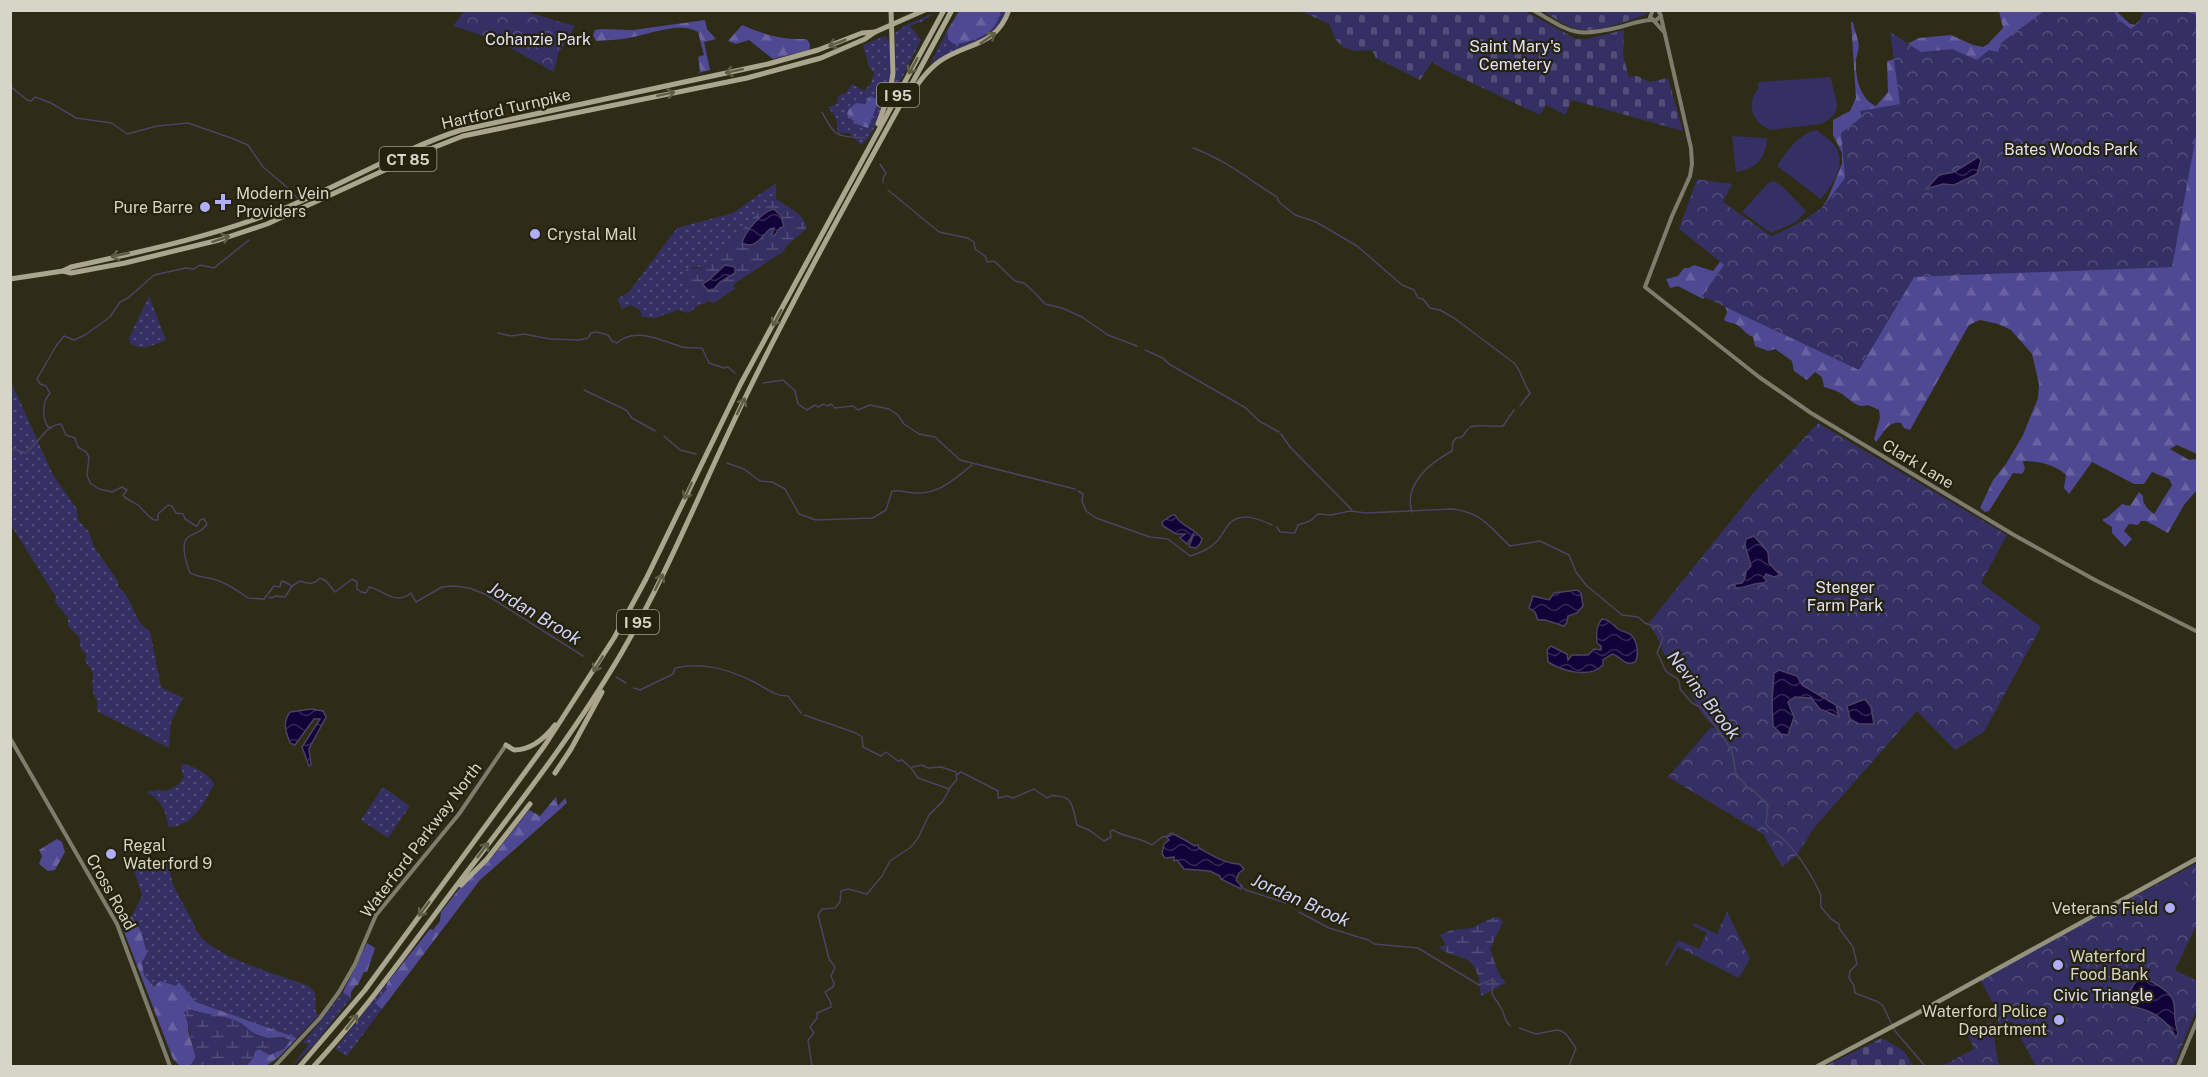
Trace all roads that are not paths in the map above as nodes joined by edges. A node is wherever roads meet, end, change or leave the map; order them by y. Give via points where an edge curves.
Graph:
1 (891, 10) edge
2 (925, 10) edge
3 (952, 10) edge
4 (1009, 10) edge
5 (1533, 10) edge
6 (1652, 11) edge
7 (943, 13) edge
8 (1661, 13) edge
9 (1653, 20) junction
10 (1640, 21) junction
11 (890, 25) junction
12 (1663, 31) junction
13 (875, 32) junction
14 (686, 81) junction
15 (688, 90) junction
16 (887, 131) junction
17 (855, 174) junction
18 (309, 201) junction
19 (250, 221) junction
20 (251, 229) junction
21 (174, 243) junction
22 (177, 251) junction
23 (63, 271) junction
24 (10, 279) edge
25 (2198, 632) edge
26 (623, 651) junction
27 (584, 688) junction
28 (10, 738) edge
29 (506, 745) joint
30 (555, 773) dead end
31 (530, 804) dead end
32 (2198, 858) edge
33 (434, 916) junction
34 (2198, 1018) edge
35 (170, 1066) edge
36 (274, 1066) edge
37 (300, 1066) edge
38 (314, 1066) edge
39 (1818, 1066) edge
40 (2178, 1066) edge

1 - 11 highway
2 - 11 highway, Hartford Turnpike / CT 85
3 - 16 highway, I 95
16 -> 4 highway via 926,73 950,55 991,38
5 - 10 main road via 1579,34
6 - 9 main road
6 - 10 main road
7 -> 17 highway, I 95
8 - 9 main road via 1658,20
8 - 12 main road
9 - 10 main road
9 - 12 main road
11 - 13 highway, Hartford Turnpike / CT 85
11 - 17 highway via 890,92
12 - 25 main road, Clark Lane via 1692,164 1645,287 1802,407 2014,535
13 -> 14 highway, Hartford Turnpike / CT 85 via 783,60
13 - 15 highway, Hartford Turnpike / CT 85 via 804,63
14 - 15 highway
14 - 18 highway, Hartford Turnpike / CT 85 via 461,130
18 -> 15 highway, Hartford Turnpike / CT 85 via 463,136
26 -> 16 highway, I 95 via 663,575 743,400
17 -> 27 highway, I 95 via 736,393 635,601
18 - 19 highway, Hartford Turnpike / CT 85
18 - 20 highway, Hartford Turnpike / CT 85
19 - 20 highway
19 - 21 highway, Hartford Turnpike / CT 85
22 -> 20 highway, Hartford Turnpike / CT 85
21 - 22 highway
21 -> 23 highway, Hartford Turnpike / CT 85
22 - 23 highway, Hartford Turnpike / CT 85 via 90,270
23 - 24 highway, Hartford Turnpike / CT 85
26 - 30 highway
33 -> 26 highway, I 95 via 561,748
27 - 29 highway via 539,741 518,750
27 -> 37 highway, I 95 via 364,990
28 - 35 main road, Cross Road via 117,924
29 - 36 main road, Waterford Parkway North via 459,814 376,915 339,992
31 - 33 highway via 487,859
32 - 39 main road
38 -> 33 highway, I 95
34 - 40 main road

